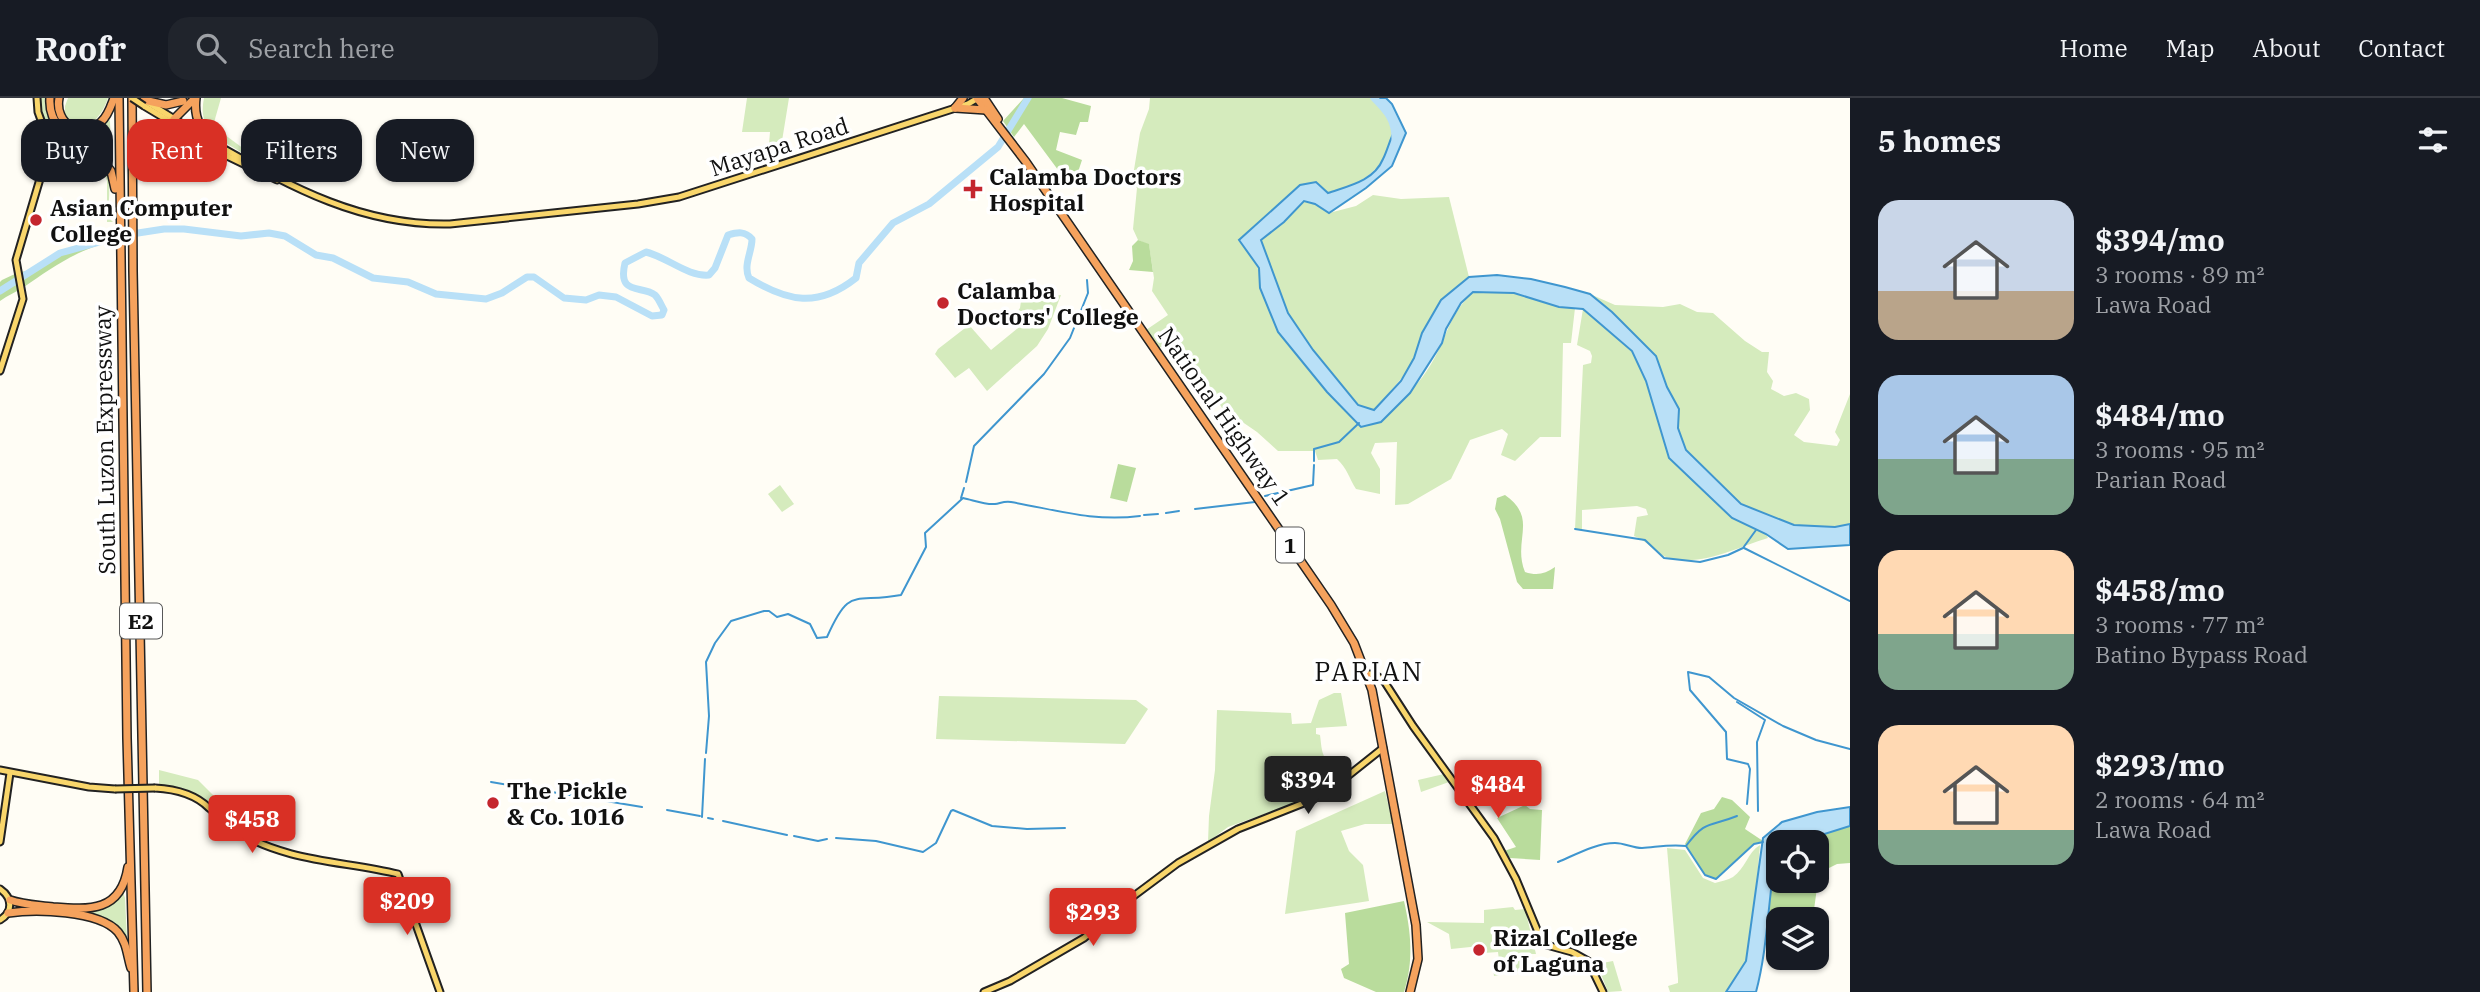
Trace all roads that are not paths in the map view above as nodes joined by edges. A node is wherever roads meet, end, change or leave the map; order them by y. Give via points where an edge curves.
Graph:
1 (37, 98) edge
2 (50, 98) edge
3 (59, 98) edge
4 (116, 98) edge
5 (133, 98) edge
6 (196, 98) edge
7 (963, 98) edge
8 (969, 98) edge
9 (977, 98) edge
10 (984, 98) edge
11 (143, 101) edge
12 (956, 108) junction
13 (987, 110) junction
14 (53, 119) edge
15 (170, 119) edge
16 (174, 119) edge
17 (175, 119) edge
18 (197, 119) edge
19 (1001, 127) junction
20 (113, 179) edge
21 (283, 182) edge
22 (119, 207) junction
23 (0, 370) edge
24 (1366, 674) junction
25 (1384, 748) junction
26 (0, 770) edge
27 (10, 773) junction
28 (0, 842) edge
29 (132, 847) junction
30 (0, 889) edge
31 (10, 900) junction
32 (8, 913) junction
33 (0, 920) edge
34 (134, 978) junction
35 (134, 992) edge
36 (147, 992) edge
37 (440, 992) edge
38 (984, 992) edge
39 (1410, 992) edge
40 (1603, 992) edge

1 - 23 main road via 50,145 16,260 23,299
2 - 14 highway
3 - 4 highway via 63,120 83,130 102,121
4 - 22 highway, South Luzon Expressway / E2
5 - 11 main road, Mayapa Road, bridge
5 - 36 highway, South Luzon Expressway / E2
6 - 17 highway
6 - 18 highway
7 - 12 highway
8 - 12 main road, Mayapa Road
9 - 12 main road, Mayapa Road
9 - 13 highway, National Highway 1 / 1
10 - 19 highway, National Highway 1 / 1
11 - 15 main road, Mayapa Road
11 - 16 highway via 182,102
12 - 13 highway
12 - 21 main road, Mayapa Road via 679,197 638,204 428,224 366,215
13 - 19 highway, National Highway 1 / 1
19 - 24 highway, National Highway 1 / 1 via 1331,605
20 - 22 highway
22 - 29 highway, South Luzon Expressway / E2
24 - 25 highway, National Highway 1 / 1
24 - 40 main road via 1384,681 1494,838 1543,944 1588,961
25 - 38 main road via 1314,799 1238,829 1186,858 1084,938
25 - 39 highway, National Highway 1 / 1 via 1418,940
26 - 27 main road
27 - 28 main road
27 - 37 main road, bridge via 89,787 182,792 208,806 234,831 272,849 398,874
29 - 31 highway via 122,888 104,905 73,909
29 - 34 highway, South Luzon Expressway / E2
30 - 31 main road
31 - 32 main road
32 - 33 main road
32 - 34 highway via 57,913 106,923 125,942
34 - 35 highway, South Luzon Expressway / E2

